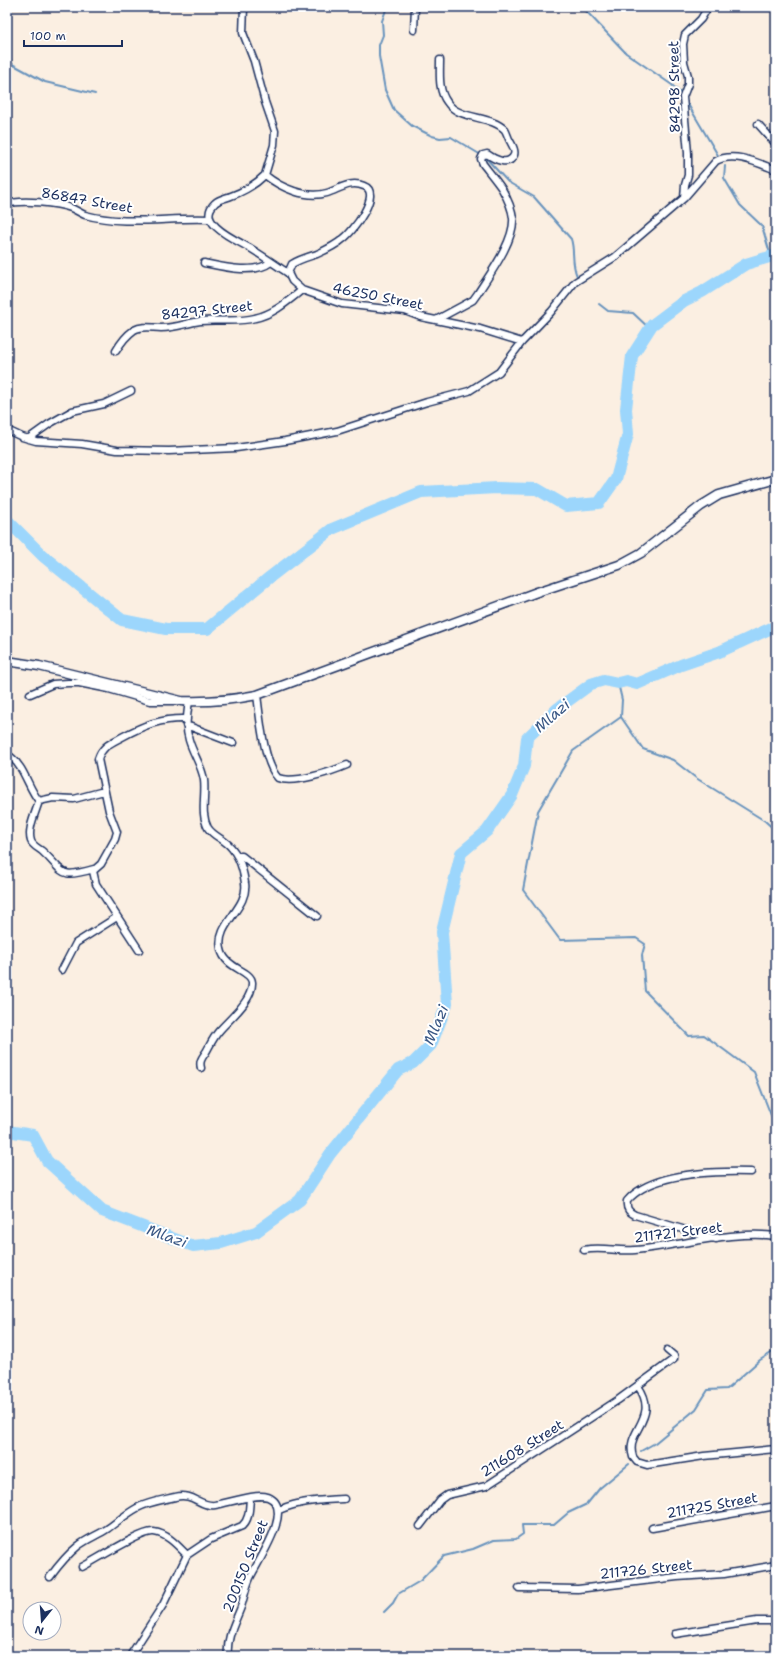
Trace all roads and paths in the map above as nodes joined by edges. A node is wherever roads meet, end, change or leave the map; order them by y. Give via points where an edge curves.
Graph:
1 (244, 7) edge
2 (415, 7) edge
3 (708, 7) edge
4 (414, 30) dead end
5 (440, 60) dead end
6 (758, 124) dead end
7 (776, 144) edge
8 (776, 170) edge
9 (265, 175) junction
10 (684, 198) junction
11 (7, 204) edge
12 (210, 219) junction
13 (271, 262) junction
14 (204, 263) dead end
15 (288, 273) junction
16 (302, 290) junction
17 (436, 320) junction
18 (522, 342) junction
19 (116, 351) dead end
20 (131, 391) dead end
21 (7, 430) edge
22 (28, 439) junction
23 (776, 479) edge
24 (7, 662) edge
25 (30, 694) dead end
26 (257, 694) junction
27 (185, 701) junction
28 (187, 719) junction
29 (233, 743) dead end
30 (12, 757) dead end
31 (347, 765) dead end
32 (104, 791) junction
33 (39, 801) junction
34 (237, 856) junction
35 (94, 869) junction
36 (317, 916) dead end
37 (116, 917) junction
38 (139, 950) dead end
39 (62, 970) dead end
40 (201, 1068) dead end
41 (751, 1172) dead end
42 (776, 1236) edge
43 (716, 1239) junction
44 (584, 1250) dead end
45 (667, 1350) dead end
46 (638, 1386) junction
47 (776, 1449) edge
48 (250, 1498) junction
49 (344, 1499) dead end
50 (776, 1506) edge
51 (279, 1510) junction
52 (420, 1526) dead end
53 (652, 1528) dead end
54 (187, 1555) junction
55 (776, 1565) edge
56 (82, 1566) dead end
57 (50, 1577) dead end
58 (519, 1588) dead end
59 (776, 1621) edge
60 (675, 1634) dead end
61 (130, 1656) edge
62 (228, 1656) edge

1 - 9 street via 243,33 274,131 274,145
2 - 4 street
3 - 10 street, 84298 Street via 701,19 685,35 682,44 688,76 683,97 688,153
5 - 17 street via 442,95 447,104 505,130 515,151 510,160 502,161 488,154 483,155 481,159 510,207 512,229 506,244 473,300
6 - 7 street
8 - 10 street via 744,159 722,158 716,161
9 - 12 street via 254,185 215,203 210,212
9 - 15 street via 280,186 307,194 327,193 354,184 368,188 370,193 365,212 350,234 325,250 297,261 289,268
10 - 18 street via 615,257 575,282
11 - 12 street, 86847 Street via 62,206 85,215 113,219
12 - 13 street via 224,234
13 - 14 street via 261,267 246,268
13 - 15 street
15 - 16 street
16 - 17 street, 46250 Street via 348,305 404,311
16 - 19 street, 84297 Street via 277,309 255,318 198,322 162,328 141,327
17 - 18 street, 46250 Street via 480,329
18 - 22 street via 499,372 469,391 337,431 236,448 169,451 118,450
20 - 22 street via 104,404 72,411
21 - 22 street
23 - 26 street via 719,495 641,553 619,565 537,592
24 - 27 street via 39,666
25 - 27 street via 53,684 79,683 150,701
26 - 27 street via 222,701
26 - 31 street via 265,747 272,769 278,778 300,778
27 - 28 street
28 - 29 street
28 - 32 street via 152,722 108,744 100,752 98,759
28 - 34 street via 189,741 203,775 208,829 226,841
30 - 33 street
32 - 33 street via 74,799
32 - 35 street via 116,832 105,858
33 - 35 street via 31,830 32,843 65,873 77,874
34 - 36 street via 242,856
34 - 40 street via 244,874 246,890 229,920 220,944 224,957 231,966 250,976 251,989 238,1013 213,1039 201,1060
35 - 37 street via 92,874 96,884
37 - 38 street
37 - 39 street via 76,943
41 - 43 street via 694,1173 641,1189 627,1201 630,1213
42 - 43 street, 211721 Street
43 - 44 street, 211721 Street via 634,1250
45 - 46 street, 211608 Street via 674,1359
46 - 47 street via 644,1394 646,1409 631,1448 633,1457 641,1464
46 - 52 street, 211608 Street via 486,1486 447,1495
48 - 51 street, 200150 Street via 270,1498
48 - 54 street via 245,1523 211,1539
48 - 57 street, 200150 Street via 213,1506 182,1495 138,1508 79,1546 63,1560
49 - 51 street via 309,1502
50 - 53 street, 211725 Street
51 - 62 street, 200150 Street via 270,1544 250,1578 229,1638
54 - 56 street via 163,1535 149,1532 134,1537 99,1559
54 - 61 street via 163,1606
55 - 58 street, 211726 Street via 724,1574 677,1576 578,1589
59 - 60 street via 757,1621

